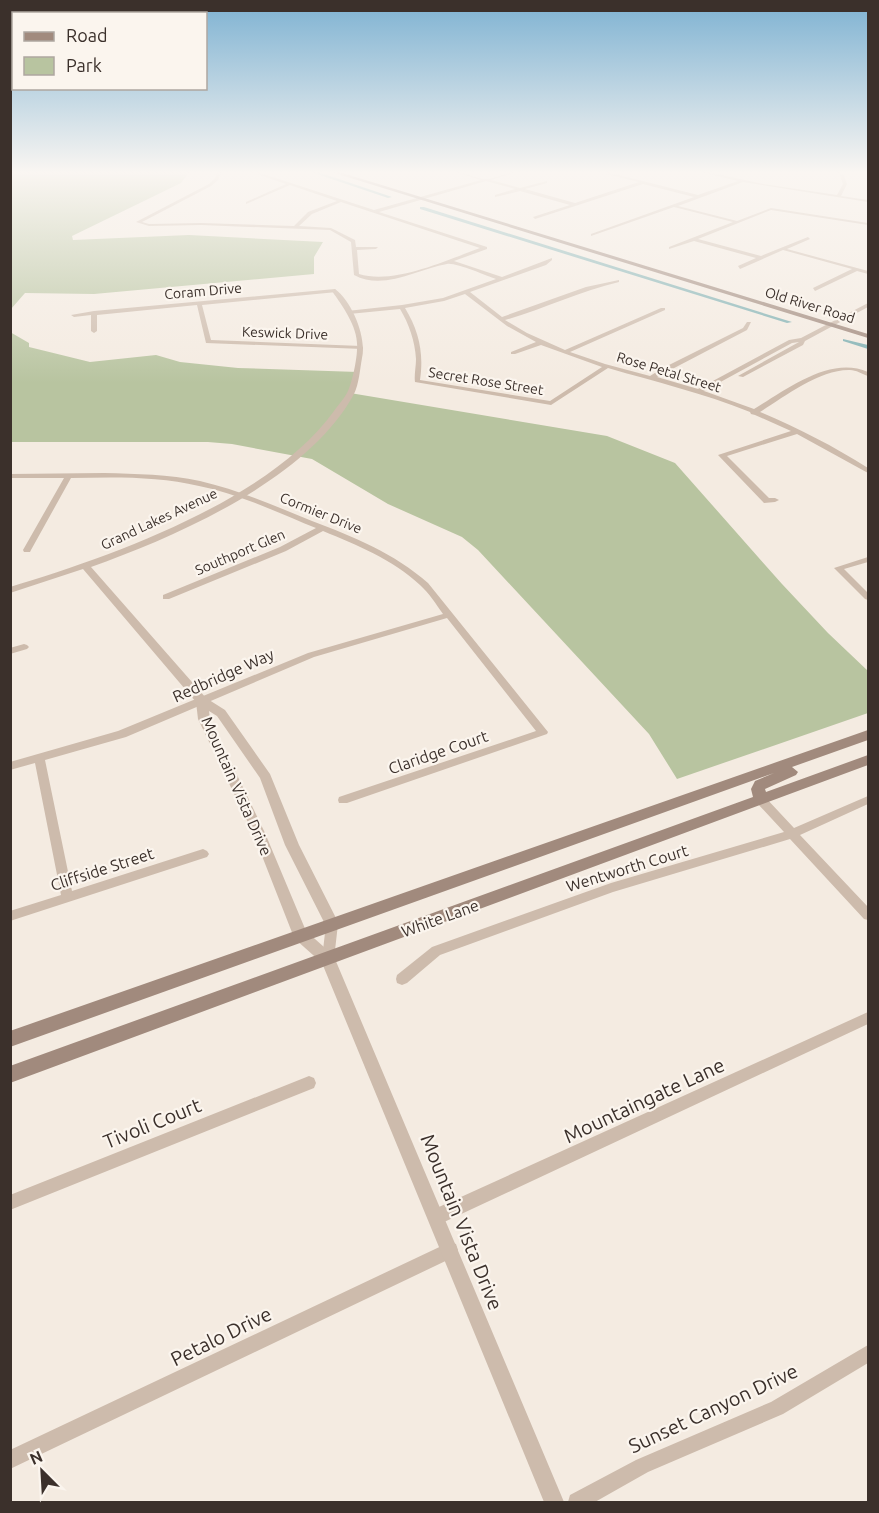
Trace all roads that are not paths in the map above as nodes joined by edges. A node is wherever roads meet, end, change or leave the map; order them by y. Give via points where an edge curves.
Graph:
1 (352, 242) edge
2 (462, 242) edge
3 (560, 242) edge
4 (579, 242) edge
5 (687, 242) edge
6 (702, 242) edge
7 (800, 242) edge
8 (376, 248) dead end
9 (671, 248) dead end
10 (355, 249) junction
11 (783, 249) junction
12 (761, 258) junction
13 (550, 259) dead end
14 (449, 261) junction
15 (740, 267) dead end
16 (857, 269) junction
17 (868, 272) edge
18 (502, 279) junction
19 (617, 281) dead end
20 (815, 289) dead end
21 (335, 291) joint
22 (466, 292) junction
23 (199, 303) junction
24 (868, 305) edge
25 (402, 307) junction
26 (663, 309) dead end
27 (349, 312) junction
28 (94, 313) junction
29 (74, 315) dead end
30 (501, 319) junction
31 (841, 321) junction
32 (749, 323) dead end
33 (832, 324) junction
34 (868, 330) edge
35 (94, 331) dead end
36 (868, 336) edge
37 (802, 340) junction
38 (542, 342) junction
39 (361, 348) junction
40 (565, 352) junction
41 (513, 353) dead end
42 (607, 366) junction
43 (868, 374) edge
44 (651, 378) junction
45 (698, 391) junction
46 (706, 394) junction
47 (753, 412) junction
48 (799, 431) junction
49 (868, 471) edge
50 (10, 477) edge
51 (68, 477) junction
52 (240, 495) junction
53 (775, 500) dead end
54 (322, 528) junction
55 (27, 550) dead end
56 (868, 559) edge
57 (86, 567) junction
58 (10, 590) edge
59 (166, 597) dead end
60 (868, 597) edge
61 (449, 615) junction
62 (24, 647) dead end
63 (10, 651) edge
64 (202, 701) junction
65 (543, 732) joint
66 (868, 735) edge
67 (835, 747) junction
68 (39, 758) junction
69 (868, 760) edge
70 (10, 766) edge
71 (343, 800) dead end
72 (761, 800) junction
73 (868, 800) edge
74 (793, 833) junction
75 (203, 854) dead end
76 (67, 897) junction
77 (868, 915) edge
78 (10, 916) edge
79 (332, 924) junction
80 (300, 935) junction
81 (328, 959) junction
82 (402, 979) dead end
83 (868, 1018) edge
84 (10, 1039) edge
85 (10, 1075) edge
86 (309, 1083) dead end
87 (10, 1203) edge
88 (436, 1217) junction
89 (450, 1250) junction
90 (868, 1354) edge
91 (10, 1460) edge
92 (554, 1503) edge
93 (577, 1503) edge

1 - 10 street
2 - 14 street via 485,249
3 - 33 main road, Old River Road
4 - 31 main road, Old River Road
5 - 9 street
6 - 12 street
7 - 11 street
8 - 10 street
10 - 14 street via 357,275 362,278 407,274
11 - 12 street
11 - 16 street
12 - 15 street
13 - 18 street
14 - 18 street
16 - 17 street
16 - 20 street
18 - 22 street
19 - 30 street via 601,283
21 - 23 street, Coram Drive
21 - 27 street, Grand Lakes Avenue
22 - 25 street
22 - 30 street, Rose Petal Street
23 - 28 street, Coram Drive
23 - 39 street, Keswick Drive via 208,342
24 - 31 street
25 - 27 street
25 - 42 street, Secret Rose Street via 414,328 419,348 417,381 551,404
26 - 40 street
27 - 39 street, Grand Lakes Avenue
28 - 29 street, Coram Drive
28 - 35 street
30 - 38 street, Rose Petal Street
31 - 33 street
31 - 34 main road, Old River Road
32 - 44 street
33 - 36 main road, Old River Road
33 - 37 street
37 - 45 street via 791,341
37 - 46 street
38 - 40 street, Rose Petal Street
38 - 41 street
39 - 52 street, Grand Lakes Avenue via 354,383 328,424 296,456
40 - 42 street, Rose Petal Street
42 - 44 street, Rose Petal Street
43 - 47 street via 851,368 817,377
44 - 45 street, Rose Petal Street
45 - 46 street, Rose Petal Street
46 - 47 street, Rose Petal Street
47 - 48 street, Rose Petal Street
48 - 49 street, Rose Petal Street
48 - 53 street via 722,455 767,501
50 - 51 street, Cormier Drive
51 - 52 street, Cormier Drive via 163,478
51 - 55 street
52 - 54 street, Cormier Drive
52 - 57 street, Grand Lakes Avenue via 179,528
54 - 59 street, Southport Glen via 283,549
54 - 61 street, Cormier Drive via 399,563 425,585
56 - 60 street via 838,568
57 - 58 street, Grand Lakes Avenue
57 - 64 street, Mountain Vista Drive
61 - 64 street, Redbridge Way via 311,655
61 - 65 street, Cormier Drive
62 - 63 street
64 - 68 street, Redbridge Way via 122,734
64 - 79 street, Mountain Vista Drive via 221,713 266,777 292,845
64 - 80 street, Mountain Vista Drive via 204,719 259,833
65 - 71 street, Claridge Court
66 - 67 main road, White Lane
67 - 72 main road via 828,758 760,785
67 - 79 main road, White Lane
68 - 70 street, Redbridge Way
68 - 76 street
69 - 72 main road, White Lane
72 - 74 street
72 - 81 main road, White Lane
73 - 74 street, Wentworth Court
74 - 77 street
74 - 82 street, Wentworth Court via 611,888 436,951
75 - 76 street, Cliffside Street
76 - 78 street, Cliffside Street
79 - 80 main road, White Lane
79 - 81 street, Mountain Vista Drive
80 - 81 street, Mountain Vista Drive
80 - 84 main road, White Lane
81 - 85 main road, White Lane
81 - 88 street, Mountain Vista Drive
83 - 88 street, Mountaingate Lane
86 - 87 street, Tivoli Court
88 - 89 street, Mountain Vista Drive
89 - 91 street, Petalo Drive
89 - 92 street, Mountain Vista Drive
90 - 93 street, Sunset Canyon Drive via 777,1408 642,1466

